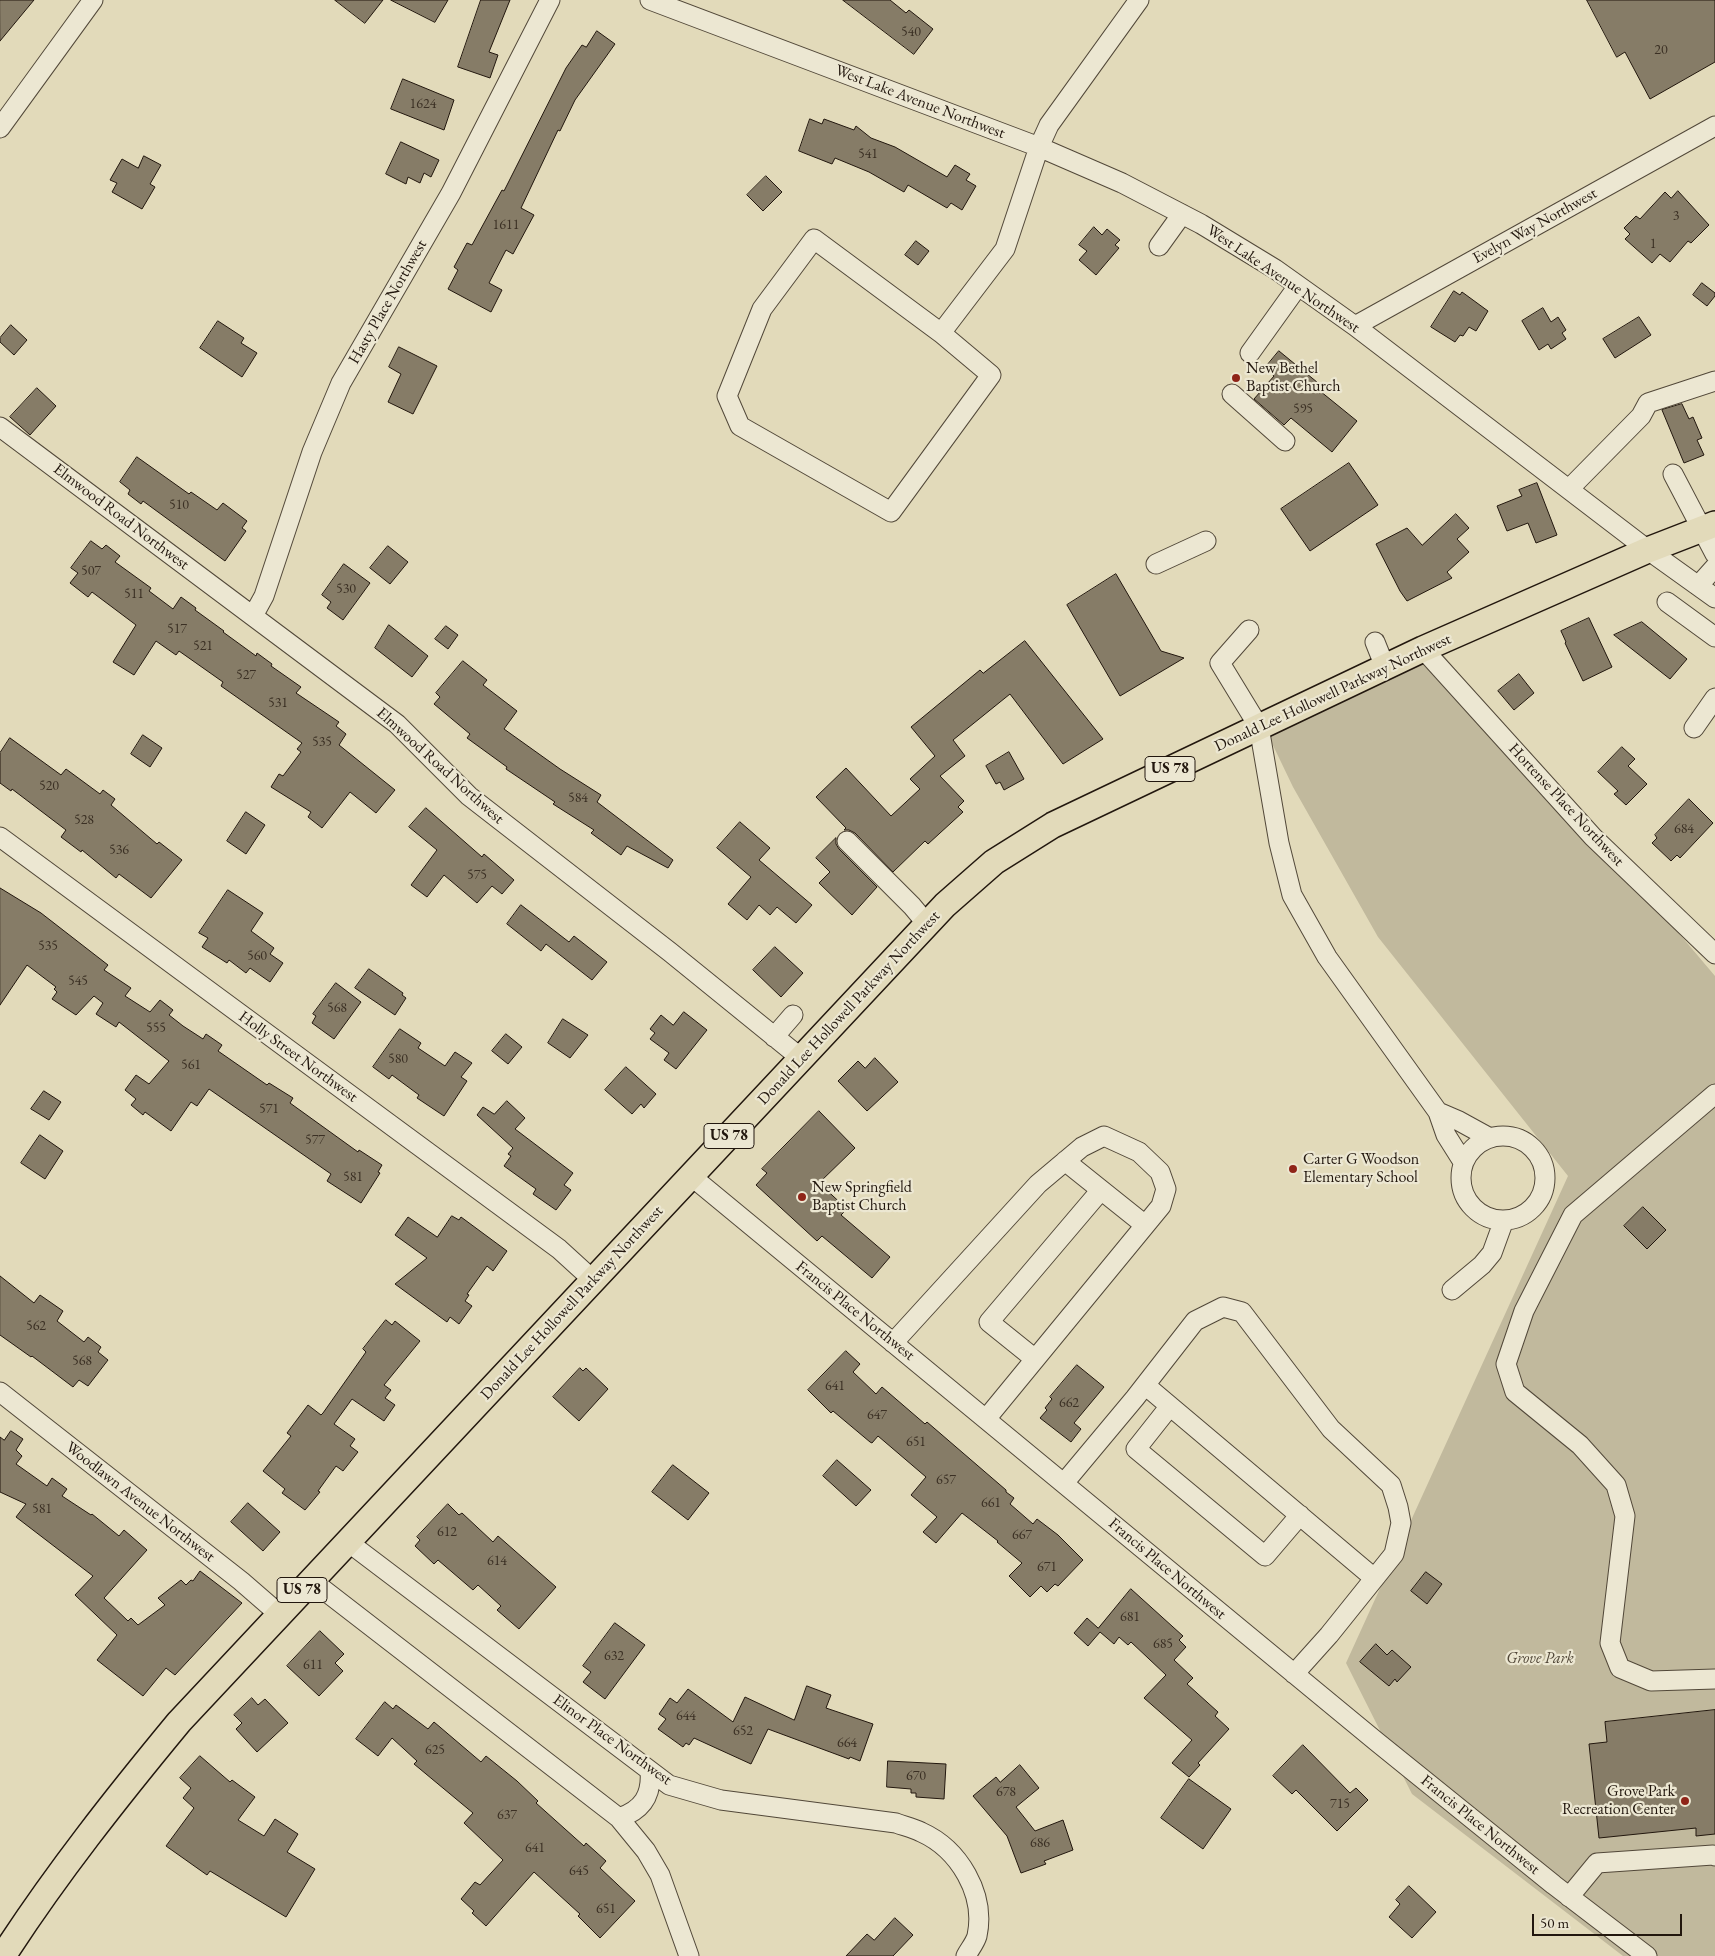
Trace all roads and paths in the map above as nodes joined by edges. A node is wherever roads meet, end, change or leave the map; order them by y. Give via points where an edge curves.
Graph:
1 (93, 0) edge
2 (550, 0) edge
3 (650, 0) edge
4 (1139, 0) edge
5 (1715, 126) edge
6 (0, 128) edge
7 (1040, 147) junction
8 (1182, 214) junction
9 (1159, 246) dead end
10 (1298, 286) junction
11 (1355, 326) junction
12 (941, 333) junction
13 (1250, 353) dead end
14 (1715, 381) edge
15 (1232, 394) dead end
16 (0, 427) edge
17 (1285, 441) dead end
18 (1673, 474) dead end
19 (1569, 489) junction
20 (1708, 527) edge
21 (1206, 541) dead end
22 (1648, 550) junction
23 (1715, 554) edge
24 (1156, 564) dead end
25 (1715, 567) edge
26 (1698, 586) junction
27 (1715, 598) edge
28 (1667, 602) dead end
29 (253, 616) junction
30 (1249, 630) dead end
31 (1715, 637) edge
32 (1375, 642) dead end
33 (1423, 650) junction
34 (1385, 667) junction
35 (1715, 698) edge
36 (1259, 727) junction
37 (1694, 728) dead end
38 (0, 837) edge
39 (847, 841) dead end
40 (927, 924) junction
41 (1715, 954) edge
42 (793, 1015) dead end
43 (774, 1037) junction
44 (802, 1059) junction
45 (1715, 1094) edge
46 (1438, 1112) junction
47 (1490, 1138) junction
48 (1065, 1161) junction
49 (1463, 1162) junction
50 (691, 1176) junction
51 (1101, 1190) junction
52 (1504, 1220) junction
53 (1145, 1225) junction
54 (593, 1280) junction
55 (1452, 1290) dead end
56 (894, 1343) junction
57 (1034, 1360) junction
58 (1145, 1385) junction
59 (0, 1392) edge
60 (1170, 1406) junction
61 (986, 1419) junction
62 (1064, 1483) junction
63 (1300, 1516) junction
64 (348, 1542) junction
65 (1374, 1578) junction
66 (310, 1580) junction
67 (279, 1614) junction
68 (1294, 1674) junction
69 (1715, 1678) edge
70 (650, 1770) junction
71 (619, 1818) junction
72 (1715, 1856) edge
73 (1569, 1897) junction
74 (4, 1949) edge
75 (689, 1956) edge
76 (966, 1956) edge
77 (1647, 1956) edge

1 - 6 street
2 - 29 street, Hasty Place Northwest via 451,193 341,384 312,452 264,596
3 - 7 street, West Lake Avenue Northwest
4 - 7 street via 1049,125
5 - 11 street, Evelyn Way Northwest
7 - 8 street, West Lake Avenue Northwest
7 - 12 street via 1005,249
8 - 9 street
8 - 10 street, West Lake Avenue Northwest
10 - 11 street, West Lake Avenue Northwest
10 - 13 street
11 - 19 street, West Lake Avenue Northwest
12 - 12 street via 814,239 762,309 727,396 740,426 891,512 991,375
14 - 19 street via 1648,403 1641,416
15 - 17 street
16 - 29 street, Elmwood Road Northwest
18 - 20 street
19 - 22 street, West Lake Avenue Northwest
20 - 22 main road, Donald Lee Hollowell Parkway Northwest / US 78
20 - 23 street
21 - 24 street
22 - 26 street, West Lake Avenue Northwest
22 - 33 main road, Donald Lee Hollowell Parkway Northwest / US 78
25 - 26 street
26 - 27 street, West Lake Avenue Northwest
28 - 31 street
29 - 43 street, Elmwood Road Northwest via 397,724 469,796
30 - 36 street via 1220,663
32 - 34 street
33 - 34 main road, Donald Lee Hollowell Parkway Northwest / US 78
33 - 41 street, Hortense Place Northwest via 1593,837
34 - 36 main road, Donald Lee Hollowell Parkway Northwest / US 78
35 - 37 street
36 - 40 main road, Donald Lee Hollowell Parkway Northwest / US 78 via 1053,825 994,862
36 - 46 street via 1278,843 1292,895 1327,957
38 - 54 street, Holly Street Northwest via 559,1249
39 - 40 street
40 - 44 main road, Donald Lee Hollowell Parkway Northwest / US 78
42 - 43 street
43 - 44 street, Elmwood Road Northwest
44 - 50 main road, Donald Lee Hollowell Parkway Northwest / US 78
45 - 69 street via 1573,1215 1524,1311 1506,1364 1515,1392 1580,1445 1616,1485 1625,1516 1610,1643 1620,1668 1651,1682
46 - 47 street
46 - 49 street via 1446,1136
47 - 49 street
47 - 52 street via 1504,1134 1518,1137 1540,1156 1544,1170 1539,1198 1518,1217
48 - 51 street
48 - 53 street via 1082,1147 1104,1136 1139,1152 1160,1172 1166,1189 1161,1206
48 - 56 street via 1038,1184
49 - 52 street via 1459,1178 1468,1204 1478,1213
50 - 54 main road, Donald Lee Hollowell Parkway Northwest / US 78
50 - 56 street, Francis Place Northwest
51 - 53 street
51 - 57 street via 989,1322
52 - 55 street via 1492,1252 1482,1265
53 - 57 street
54 - 64 main road, Donald Lee Hollowell Parkway Northwest / US 78
56 - 61 street, Francis Place Northwest
57 - 61 street
58 - 60 street
58 - 62 street
58 - 65 street via 1195,1321 1223,1307 1242,1312 1331,1428 1391,1485 1401,1523 1394,1554
59 - 67 street, Woodlawn Avenue Northwest
60 - 63 street
60 - 63 street via 1136,1450 1265,1556
61 - 62 street, Francis Place Northwest
62 - 68 street, Francis Place Northwest
63 - 65 street
64 - 66 main road, Donald Lee Hollowell Parkway Northwest / US 78
64 - 70 street, Elinor Place Northwest
65 - 68 street
66 - 67 main road, Donald Lee Hollowell Parkway Northwest / US 78
66 - 71 street
67 - 74 main road, Donald Lee Hollowell Parkway Northwest / US 78 via 179,1722 115,1799
68 - 73 street, Francis Place Northwest
70 - 71 street via 651,1784 647,1796 629,1814
70 - 76 street, Elinor Place Northwest via 669,1785 721,1800 896,1823 922,1832 946,1848 963,1868 974,1890 979,1914 977,1937
71 - 75 street via 646,1851 660,1875
72 - 73 street via 1597,1863
73 - 77 street, Francis Place Northwest

